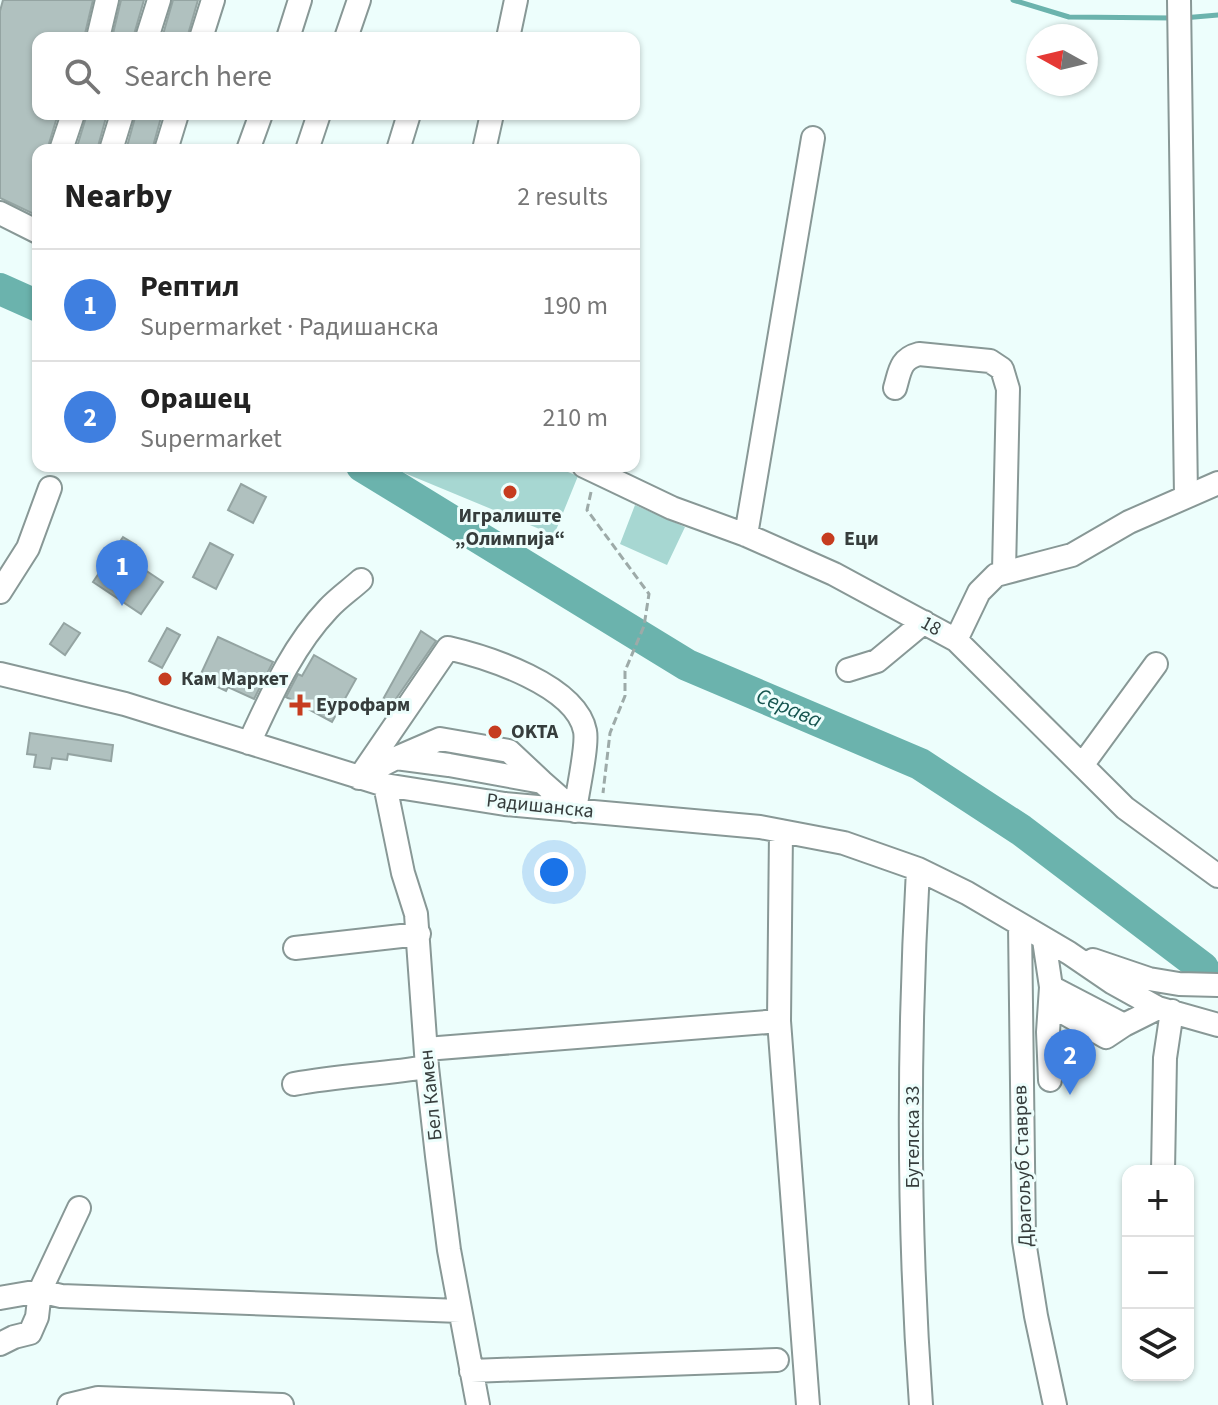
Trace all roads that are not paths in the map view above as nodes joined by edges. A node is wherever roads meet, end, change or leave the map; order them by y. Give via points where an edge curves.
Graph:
1 (107, 0) edge
2 (159, 0) edge
3 (213, 0) edge
4 (300, 0) edge
5 (359, 0) edge
6 (516, 0) edge
7 (1179, 0) edge
8 (99, 32) edge
9 (149, 32) edge
10 (203, 32) edge
11 (290, 32) edge
12 (348, 32) edge
13 (509, 32) edge
14 (71, 120) edge
15 (120, 120) edge
16 (175, 120) edge
17 (259, 120) edge
18 (317, 120) edge
19 (407, 120) edge
20 (491, 120) edge
21 (813, 138) dead end
22 (63, 144) edge
23 (113, 144) edge
24 (168, 144) edge
25 (250, 144) edge
26 (309, 144) edge
27 (400, 144) edge
28 (485, 144) edge
29 (0, 213) edge
30 (32, 225) edge
31 (895, 388) dead end
32 (591, 474) edge
33 (1218, 483) edge
34 (50, 488) dead end
35 (1186, 496) junction
36 (746, 535) junction
37 (1004, 571) junction
38 (361, 580) dead end
39 (0, 592) edge
40 (924, 622) junction
41 (956, 640) junction
42 (1156, 664) dead end
43 (848, 670) dead end
44 (0, 674) edge
45 (249, 743) junction
46 (1083, 764) junction
47 (359, 778) junction
48 (385, 785) junction
49 (575, 811) junction
50 (781, 831) junction
51 (918, 869) junction
52 (1218, 876) edge
53 (1020, 925) junction
54 (419, 934) junction
55 (1044, 940) junction
56 (295, 948) dead end
57 (1069, 953) junction
58 (1212, 984) edge
59 (1051, 987) junction
60 (1173, 1012) junction
61 (779, 1021) junction
62 (1216, 1028) edge
63 (426, 1058) junction
64 (1050, 1080) dead end
65 (294, 1084) dead end
66 (1163, 1165) edge
67 (79, 1208) dead end
68 (40, 1291) junction
69 (0, 1298) edge
70 (460, 1311) junction
71 (0, 1344) edge
72 (777, 1360) dead end
73 (471, 1371) junction
74 (69, 1405) edge
75 (282, 1405) edge
76 (478, 1405) edge
77 (808, 1405) edge
78 (921, 1405) edge
79 (1055, 1405) edge

1 - 8 street
2 - 9 street
3 - 10 street
4 - 11 street
5 - 12 street
6 - 13 street
7 - 35 street
14 - 22 street
15 - 23 street
16 - 24 street
17 - 25 street
18 - 26 street
19 - 27 street
20 - 28 street
21 - 36 street
29 - 30 street
31 - 37 street via 902,363 919,354 990,361 1002,369 1008,389
32 - 36 street, 18
33 - 35 street
34 - 39 street via 28,548
35 - 37 street via 1072,555
36 - 40 street, 18
37 - 41 street via 979,592
38 - 45 street via 301,642
40 - 41 street, 18
40 - 43 street via 877,661
41 - 46 street, 18
42 - 46 street
44 - 45 street, Радишанска via 125,704
45 - 47 street, Радишанска
46 - 52 street, 18 via 1125,808
47 - 48 street, Радишанска
47 - 49 street via 396,758 542,782
47 - 49 street via 448,648 522,673 569,701 586,732
48 - 49 street, Радишанска
48 - 54 street, Бел Камен
49 - 50 street, Радишанска
50 - 51 street, Радишанска via 844,843
50 - 61 street
51 - 53 street, Радишанска
51 - 78 street, Бутелска 33 via 912,1026 913,1272
53 - 55 street, Радишанска
53 - 79 street, Драгољуб Ставрев via 1024,1241
54 - 56 street
54 - 63 street, Бел Камен
55 - 57 street, Радишанска
55 - 59 street
57 - 58 street, Радишанска via 1149,979
57 - 60 street, Радишанска via 1113,983
58 - 60 street
59 - 60 street via 1059,1010 1106,1037 1124,1025
59 - 64 street
60 - 62 street, Радишанска
60 - 66 street via 1165,1058
61 - 63 street
61 - 77 street
63 - 65 street via 385,1073
63 - 70 street, Бел Камен
67 - 68 street
68 - 69 street
68 - 70 street
68 - 71 street via 30,1333
70 - 73 street, Бел Камен
72 - 73 street
73 - 76 street, Бел Камен
74 - 75 street via 98,1398

